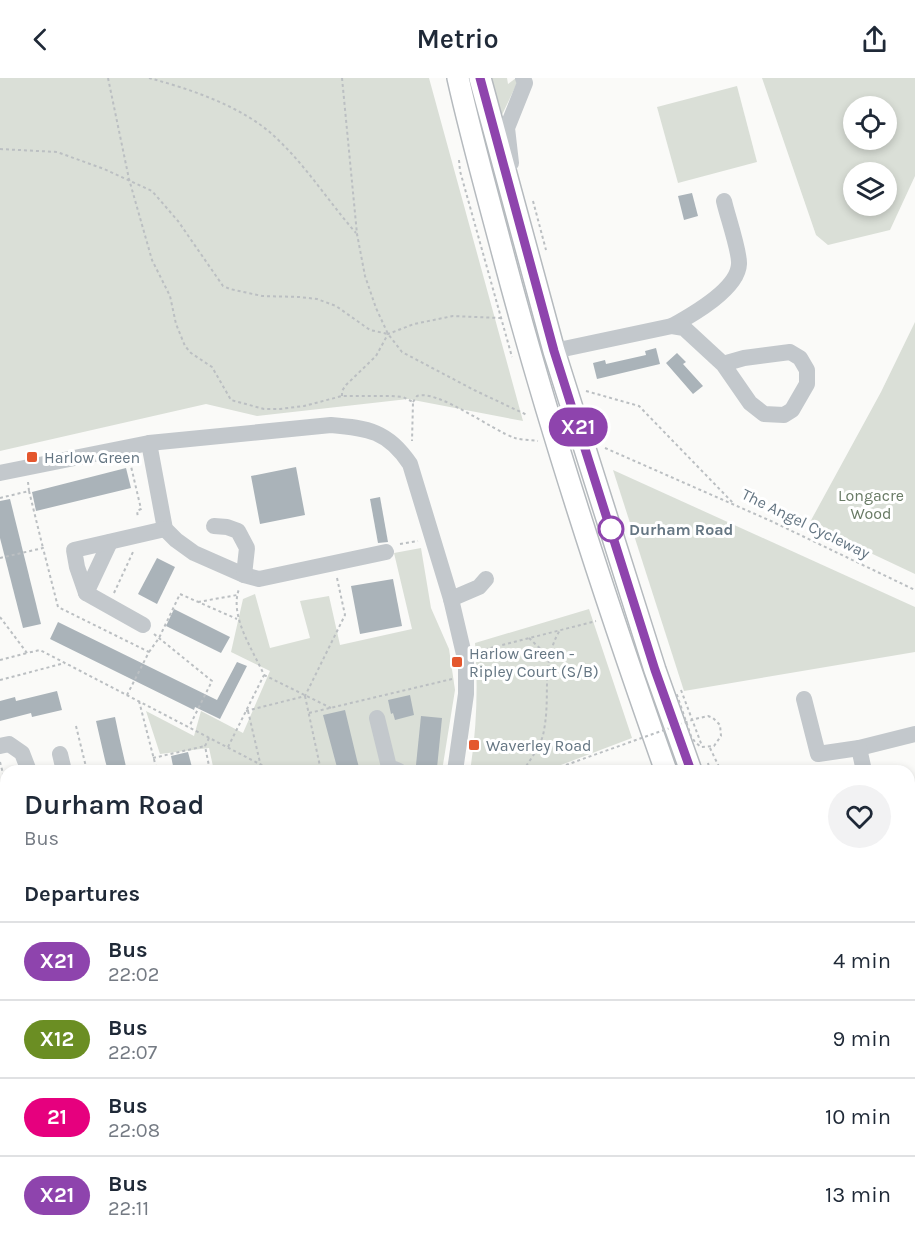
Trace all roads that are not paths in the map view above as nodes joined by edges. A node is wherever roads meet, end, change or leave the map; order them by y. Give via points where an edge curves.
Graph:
1 (458, 78) edge
2 (480, 78) edge
3 (524, 78) edge
4 (724, 201) dead end
5 (518, 223) junction
6 (672, 326) junction
7 (554, 351) junction
8 (723, 364) junction
9 (149, 443) junction
10 (0, 473) edge
11 (214, 526) dead end
12 (165, 529) junction
13 (110, 542) junction
14 (386, 552) road end
15 (244, 575) junction
16 (486, 579) dead end
17 (86, 593) junction
18 (451, 599) junction
19 (143, 625) road end
20 (804, 699) dead end
21 (377, 718) dead end
22 (915, 734) edge
23 (0, 746) edge
24 (859, 748) junction
25 (60, 754) dead end
26 (27, 765) edge
27 (63, 765) edge
28 (391, 765) edge
29 (456, 765) edge
30 (664, 765) edge
31 (689, 765) edge
32 (863, 765) edge

1 - 30 main road via 520,318 570,488
2 - 5 main road
3 - 5 street via 507,128
4 - 6 street via 739,264 735,279 694,315
5 - 7 main road
6 - 7 street
6 - 8 street via 684,328
7 - 31 main road
8 - 8 street via 750,403 764,414 784,415 792,410 807,384 807,370 801,358 790,352
9 - 10 street
9 - 12 street
9 - 18 street via 331,425 382,435 400,448 410,464
11 - 15 street via 238,531 247,548
12 - 13 street
12 - 15 street via 194,553
13 - 17 street
13 - 17 street via 74,550
14 - 15 street via 259,579
16 - 18 street via 479,587
17 - 19 street
18 - 29 street via 466,675
20 - 24 street via 818,753
21 - 28 street
22 - 24 street
23 - 26 street via 9,744 22,753
24 - 32 street
25 - 27 street

